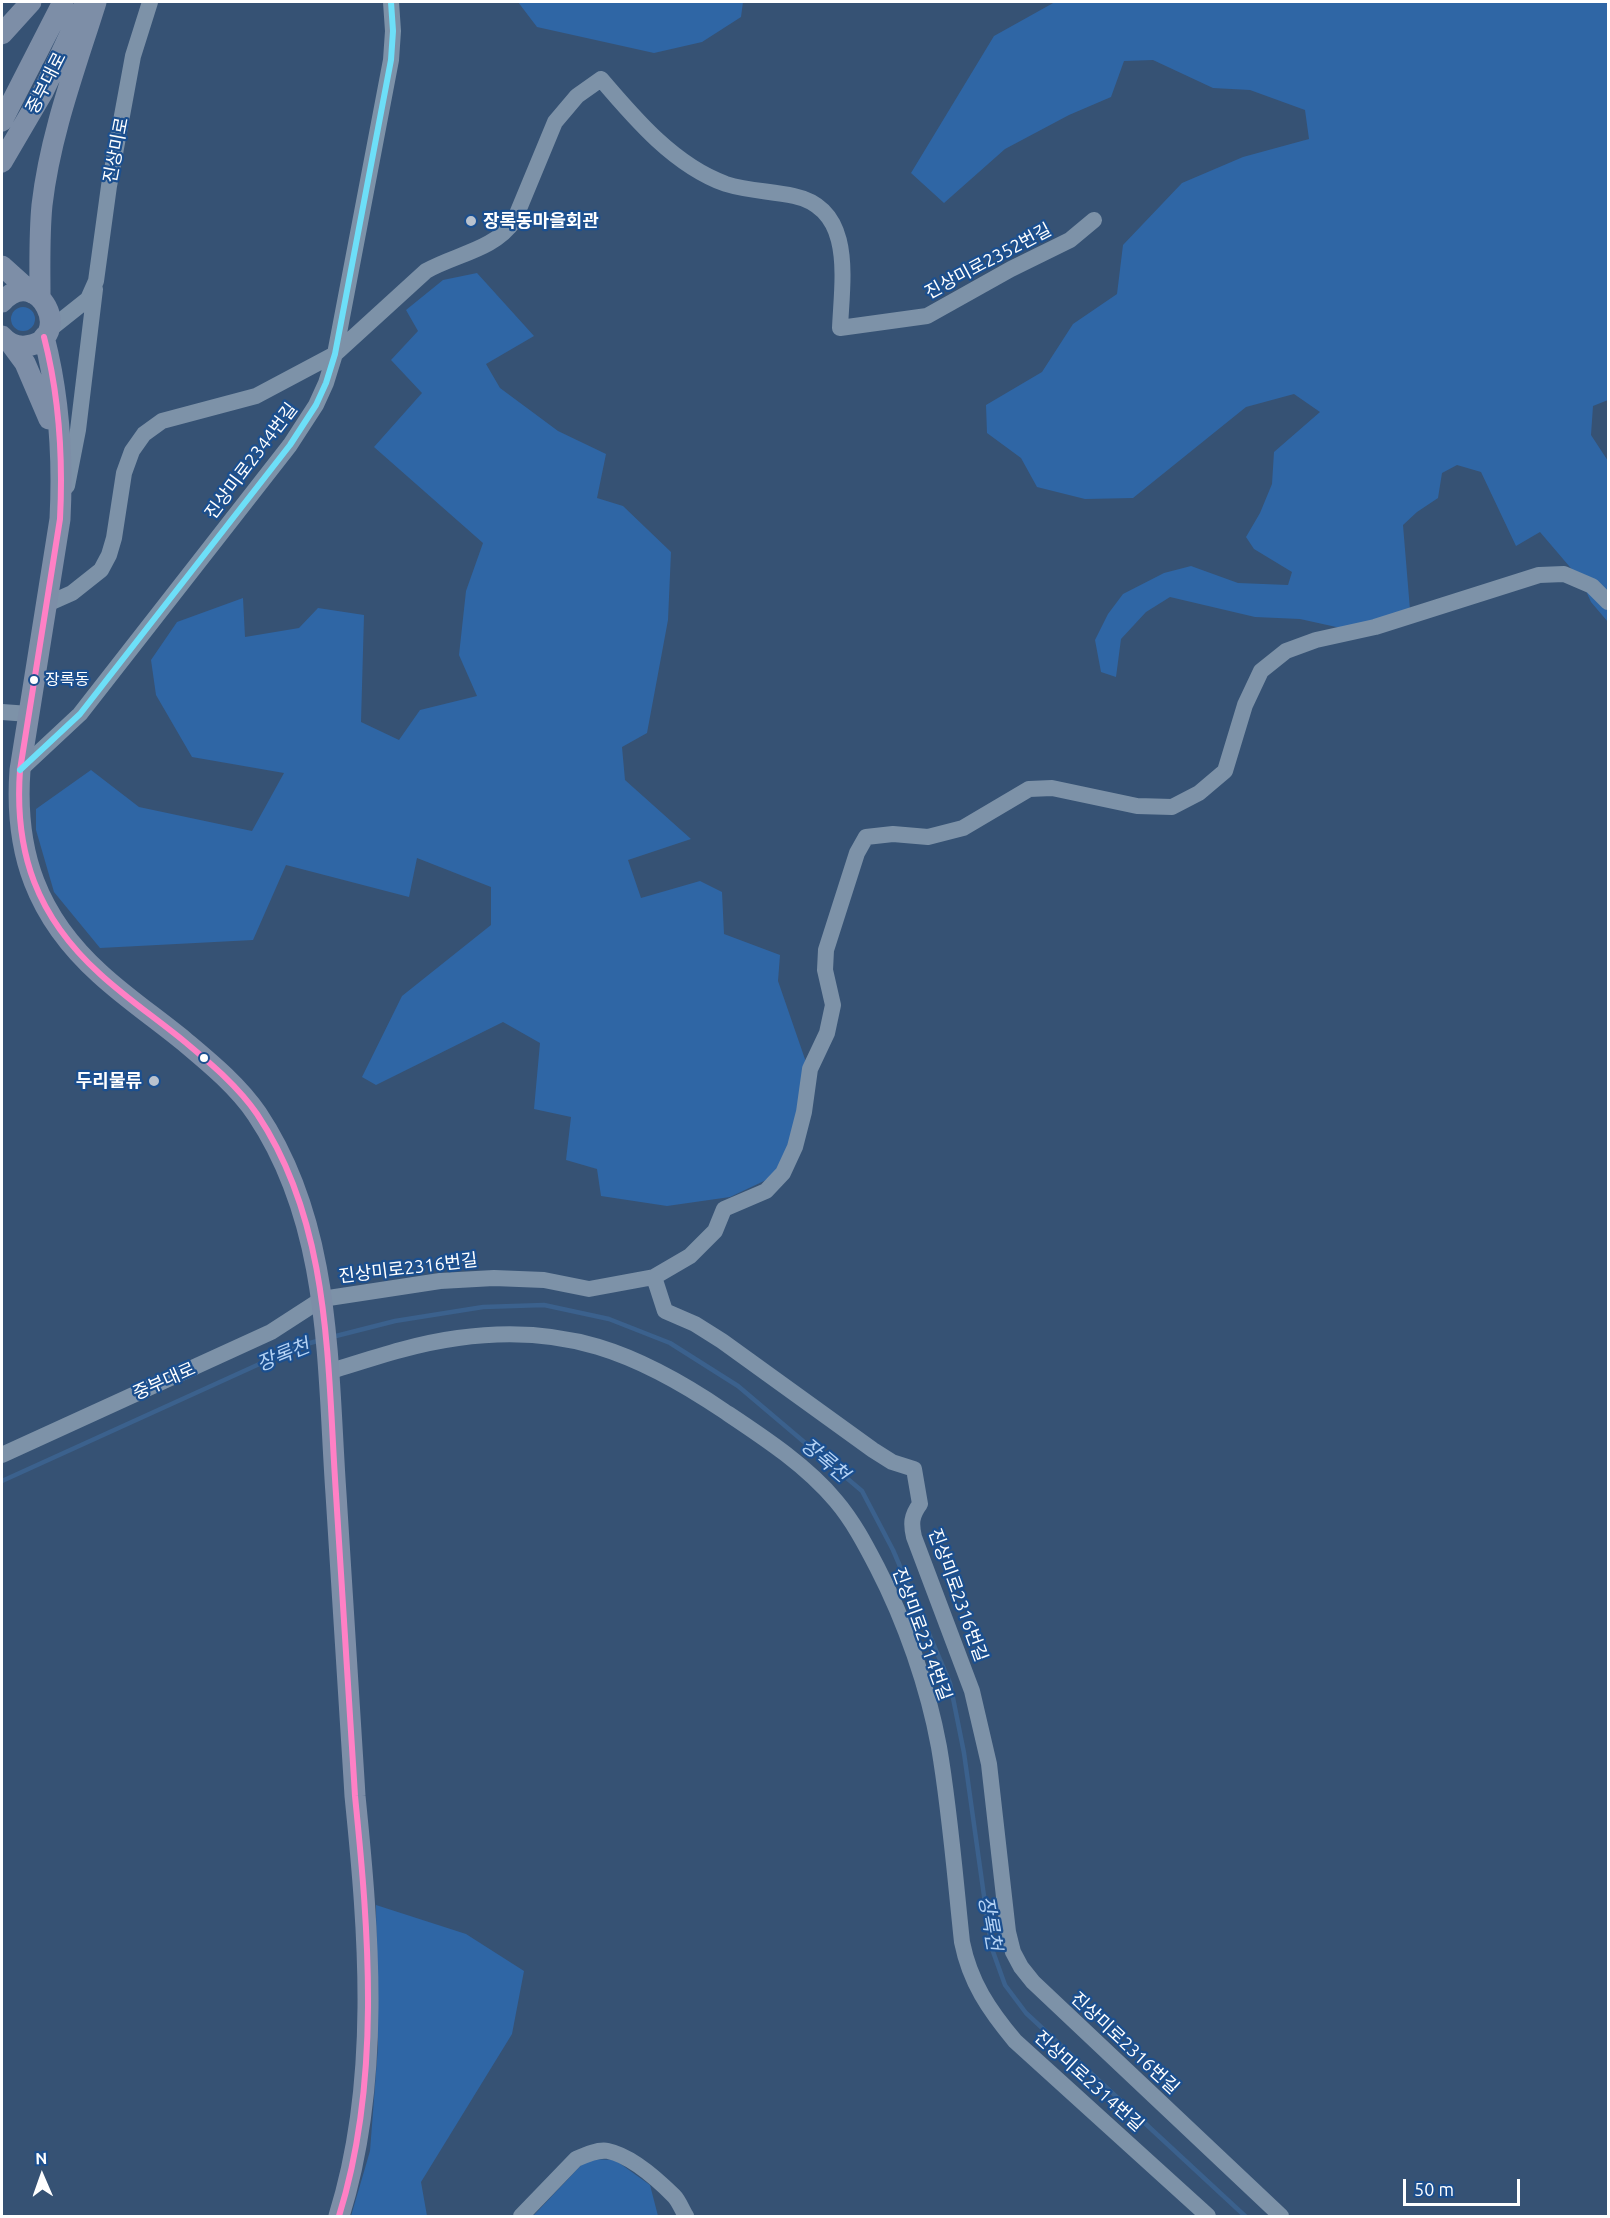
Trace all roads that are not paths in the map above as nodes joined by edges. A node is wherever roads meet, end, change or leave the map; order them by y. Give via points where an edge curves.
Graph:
1 (31, 2) edge
2 (63, 2) edge
3 (85, 2) edge
4 (96, 2) edge
5 (150, 2) edge
6 (391, 2) edge
7 (2, 34) edge
8 (2, 121) edge
9 (2, 162) edge
10 (1094, 220) dead end
11 (2, 266) edge
12 (96, 281) junction
13 (40, 298) junction
14 (88, 299) junction
15 (2, 302) edge
16 (46, 334) junction
17 (4, 339) edge
18 (335, 354) junction
19 (59, 454) junction
20 (60, 519) junction
21 (1606, 597) edge
22 (45, 604) junction
23 (2, 712) edge
24 (29, 714) junction
25 (20, 770) junction
26 (654, 1277) junction
27 (323, 1305) junction
28 (328, 1369) junction
29 (2, 1455) edge
30 (339, 2217) edge
31 (521, 2217) edge
32 (686, 2217) edge
33 (1208, 2217) edge
34 (1281, 2217) edge

1 - 7 main road
2 - 8 main road, 중부대로
3 - 9 main road, 중부대로 via 43,92
4 - 13 main road via 58,124 46,177
5 - 12 street, 진상미로 via 133,56
6 - 18 street, 진상미로2344번길 via 391,60
10 - 18 street, 진상미로2352번길 via 1070,240 927,316 840,327 841,251 830,217 808,200 726,183 691,166 626,108 601,79 577,96 555,122 506,232 492,243 426,271
11 - 13 main road
12 - 14 street, 진상미로
12 - 20 street via 78,430
13 - 14 street via 59,308
13 - 15 main road via 23,291
13 - 16 main road via 50,312
14 - 16 street
16 - 17 main road via 28,346
16 - 19 main road
17 - 19 main road via 25,363
18 - 22 street, 진상미로2352번길 via 256,396 162,421 144,434 124,473 114,538 101,570 72,593
18 - 25 street, 진상미로2344번길 via 316,405 290,445 80,714
19 - 20 main road
20 - 22 main road
21 - 26 street via 1564,574 1539,575 1286,651 1262,671 1245,705 1225,771 1199,793 1173,807 1137,806 1052,788 1029,789 963,828 928,837 866,837 857,853 826,950 825,970 833,1005 827,1033 810,1068 795,1148 783,1173 766,1191 724,1209 715,1231 690,1256
22 - 24 main road
23 - 24 street
24 - 25 main road
25 - 27 main road via 18,806 23,848 43,902 58,927 100,974 208,1061 255,1111 296,1189 315,1252
26 - 27 street, 진상미로2316번길 via 589,1289 544,1280 440,1281
26 - 34 street, 진상미로2316번길 via 665,1311 722,1341 873,1450 914,1469 920,1504 911,1524 914,1538 972,1691 989,1764 1013,1952 1033,1982
27 - 28 main road
27 - 29 street, 중부대로
28 - 30 main road via 362,1862 367,2005 360,2116
28 - 33 street, 진상미로2314번길 via 412,1347 478,1336 521,1333 584,1342 672,1377 757,1433 821,1484 852,1522 884,1580 925,1688 944,1778 962,1942 966,1963 981,1996 1015,2041
31 - 32 street via 576,2159 606,2150 645,2171 676,2198

